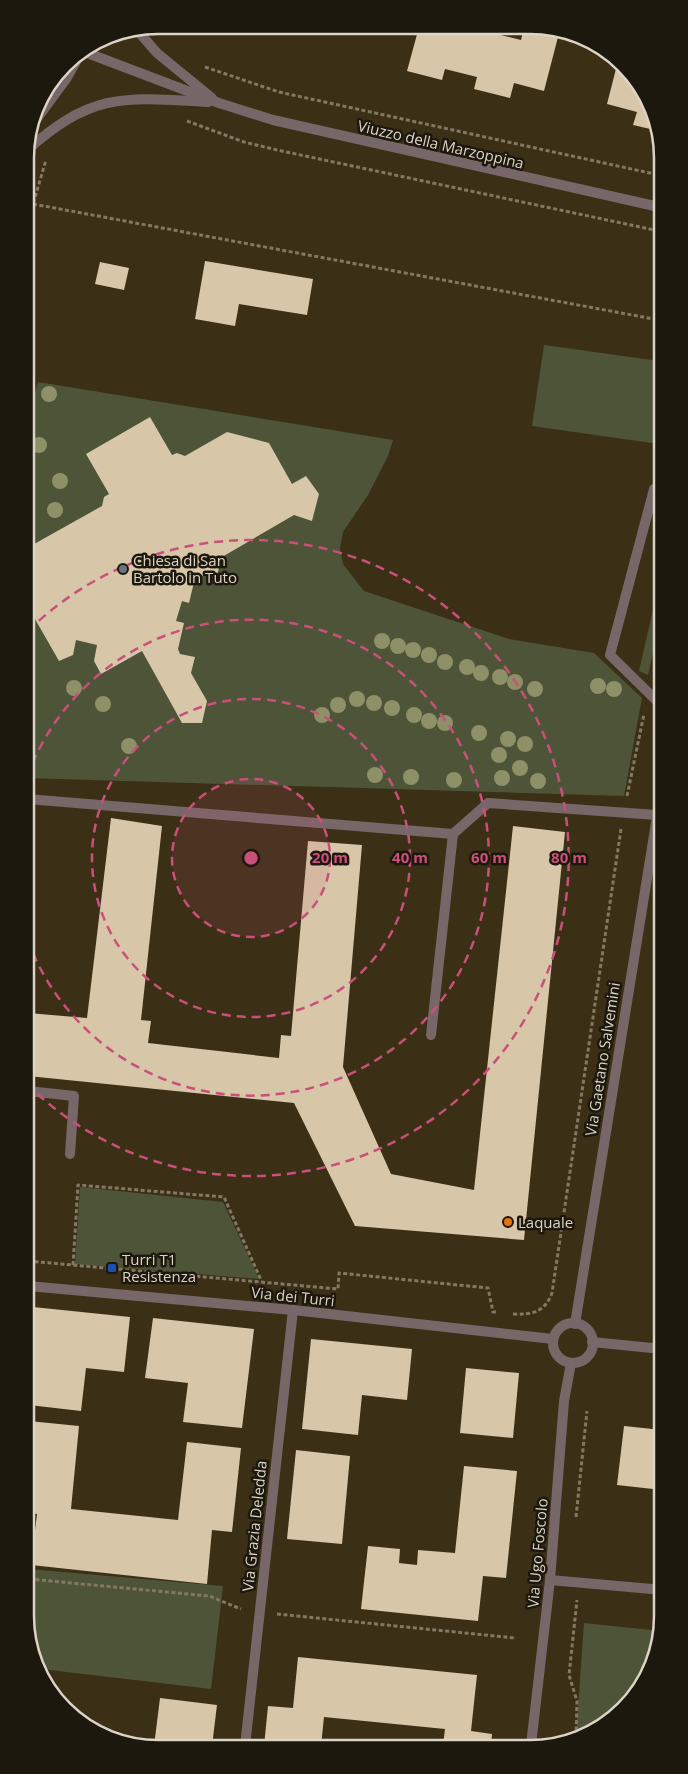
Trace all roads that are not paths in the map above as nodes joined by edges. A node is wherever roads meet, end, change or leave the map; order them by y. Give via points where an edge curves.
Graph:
1 (142, 35) edge
2 (90, 54) edge
3 (72, 68) edge
4 (218, 103) junction
5 (43, 110) edge
6 (35, 144) edge
7 (654, 206) edge
8 (654, 489) edge
9 (654, 697) edge
10 (34, 800) edge
11 (654, 815) edge
12 (453, 834) junction
13 (654, 834) edge
14 (430, 1035) dead end
15 (34, 1092) edge
16 (70, 1154) dead end
17 (34, 1287) edge
18 (293, 1310) junction
19 (575, 1324) junction
20 (554, 1339) junction
21 (592, 1342) junction
22 (654, 1348) edge
23 (571, 1363) junction
24 (550, 1580) junction
25 (654, 1589) edge
26 (246, 1740) edge
27 (532, 1740) edge

1 - 4 street, Viuzzo della Marzoppina
2 - 4 street, Viuzzo della Marzoppina
3 - 5 street
4 - 6 street, Viuzzo della Marzoppina via 157,99 113,101 69,117
4 - 7 street, Viuzzo della Marzoppina via 317,131
8 - 9 street via 610,655
10 - 12 street
11 - 12 street via 488,803
12 - 14 street
13 - 19 street, Via Gaetano Salvemini
15 - 16 street via 74,1096
17 - 18 street, Via dei Turri
18 - 20 street, Via dei Turri
18 - 26 street, Via Grazia Deledda
19 - 20 street via 561,1327
19 - 21 street via 587,1329
20 - 23 street via 556,1354
21 - 22 street
21 - 23 street via 587,1357
23 - 24 street, Via Ugo Foscolo via 564,1401
24 - 25 street
24 - 27 street, Via Ugo Foscolo

